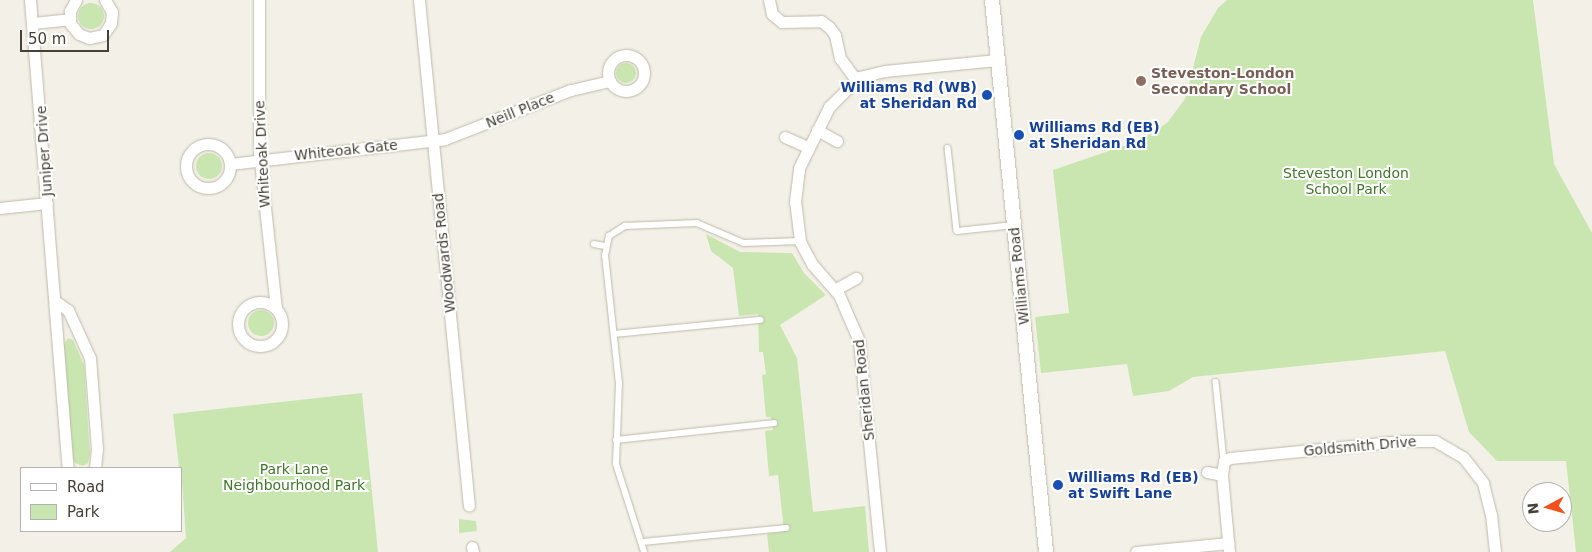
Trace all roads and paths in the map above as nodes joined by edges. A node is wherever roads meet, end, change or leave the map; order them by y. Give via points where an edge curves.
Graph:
1 (30, 0) edge
2 (76, 0) edge
3 (105, 0) edge
4 (259, 0) edge
5 (419, 0) edge
6 (770, 0) edge
7 (992, 0) edge
8 (69, 19) junction
9 (32, 23) junction
10 (998, 60) junction
11 (855, 79) junction
12 (610, 81) dead end
13 (816, 130) junction
14 (785, 136) dead end
15 (432, 141) junction
16 (837, 141) dead end
17 (808, 147) junction
18 (948, 148) dead end
19 (260, 160) junction
20 (230, 164) dead end
21 (47, 203) junction
22 (0, 208) edge
23 (1014, 225) junction
24 (800, 241) junction
25 (594, 244) dead end
26 (605, 246) junction
27 (856, 278) dead end
28 (836, 289) junction
29 (55, 301) junction
30 (276, 308) dead end
31 (760, 320) dead end
32 (614, 334) junction
33 (1216, 382) dead end
34 (774, 423) dead end
35 (616, 440) junction
36 (1224, 461) junction
37 (68, 467) edge
38 (95, 467) edge
39 (1207, 472) dead end
40 (1222, 475) junction
41 (469, 506) dead end
42 (786, 528) dead end
43 (643, 542) junction
44 (1229, 547) edge
45 (644, 552) edge
46 (880, 552) edge
47 (1046, 552) edge
48 (1136, 552) edge
49 (1495, 552) edge

1 - 9 street, Juniper Drive
2 - 8 street
3 - 8 street via 111,9 112,20 108,30 100,36 89,38 78,34
4 - 19 street, Whiteoak Drive
5 - 15 street, Woodwards Road
6 - 11 street via 772,14 782,22 820,21 829,27 835,36 840,58
7 - 10 street, Williams Road
8 - 9 street
9 - 21 street, Juniper Drive
10 - 11 street via 885,71
10 - 23 street, Williams Road
11 - 13 street, Sheridan Road via 833,101
12 - 15 street, Neill Place via 571,90 445,139
13 - 16 street
13 - 17 street, Sheridan Road
14 - 17 street
15 - 19 street, Whiteoak Gate
15 - 41 street, Woodwards Road
17 - 24 street, Sheridan Road via 796,186
18 - 23 lane via 957,231
19 - 20 street, Whiteoak Gate
19 - 30 street, Whiteoak Drive
21 - 22 street
21 - 29 street, Juniper Drive
23 - 47 street, Williams Road
24 - 26 lane via 744,243 706,225 694,223 622,226 612,232
24 - 28 street, Sheridan Road via 812,264
25 - 26 lane
26 - 32 lane
27 - 28 street
28 - 46 street, Sheridan Road via 859,341
29 - 37 street, Juniper Drive
29 - 38 street via 68,310 90,358 98,455
31 - 32 lane
32 - 35 lane via 619,390
33 - 36 lane
34 - 35 lane
35 - 43 lane via 618,475
36 - 40 street
36 - 49 street, Goldsmith Drive via 1392,442 1434,441 1462,457 1483,483 1492,514
39 - 40 street
40 - 44 street
42 - 43 lane
43 - 45 lane
44 - 48 street

